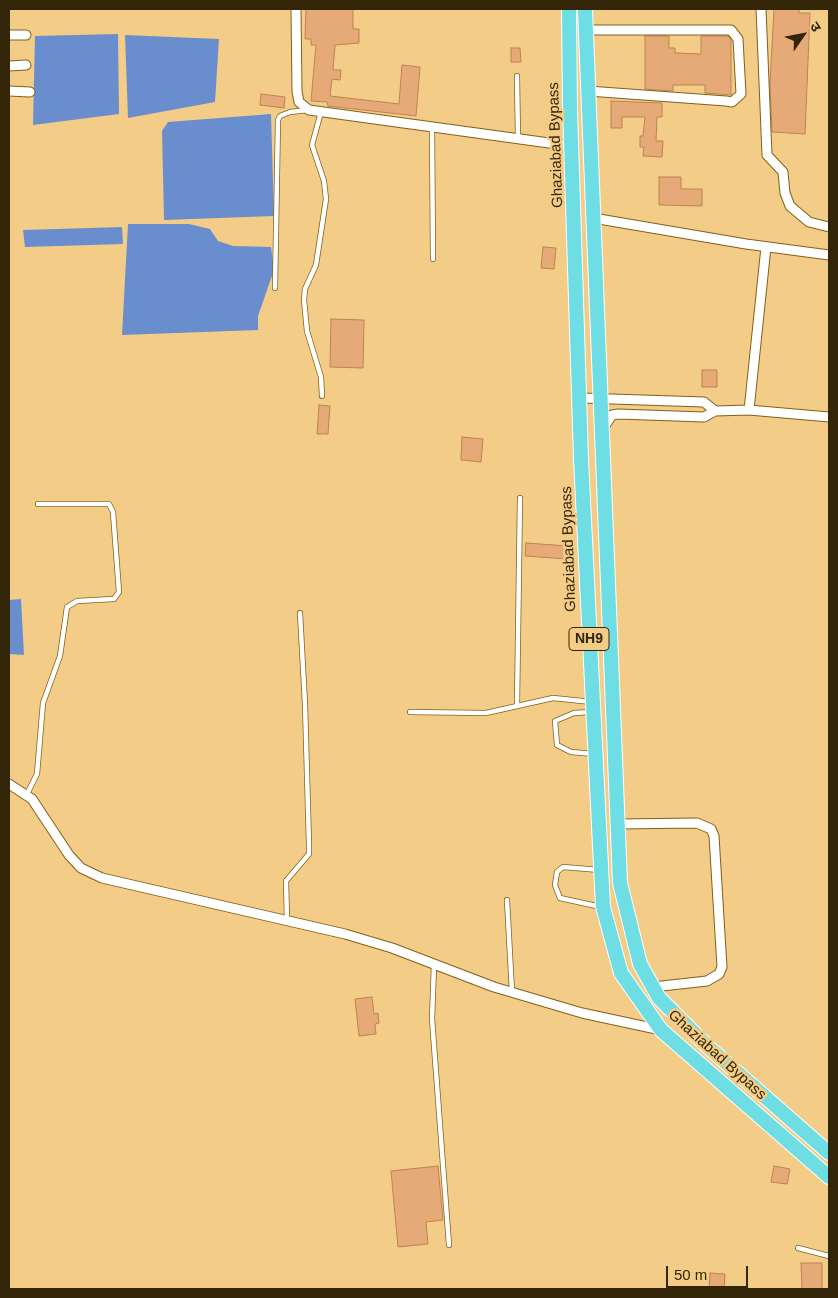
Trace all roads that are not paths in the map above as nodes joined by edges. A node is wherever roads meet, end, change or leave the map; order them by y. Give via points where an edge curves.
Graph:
1 (296, 9) edge
2 (569, 9) edge
3 (585, 9) edge
4 (761, 9) edge
5 (586, 30) junction
6 (9, 35) edge
7 (26, 35) dead end
8 (9, 66) edge
9 (26, 66) dead end
10 (517, 76) dead end
11 (9, 91) edge
12 (588, 91) junction
13 (30, 92) dead end
14 (309, 110) junction
15 (321, 112) junction
16 (432, 127) junction
17 (518, 139) junction
18 (571, 146) junction
19 (593, 218) junction
20 (829, 227) edge
21 (766, 247) junction
22 (829, 255) edge
23 (433, 259) dead end
24 (275, 288) dead end
25 (322, 396) dead end
26 (581, 398) junction
27 (601, 398) junction
28 (749, 410) junction
29 (715, 411) junction
30 (829, 418) edge
31 (602, 431) junction
32 (520, 498) dead end
33 (38, 504) dead end
34 (587, 596) junction
35 (608, 598) junction
36 (300, 613) dead end
37 (516, 705) junction
38 (592, 707) junction
39 (410, 712) dead end
40 (595, 754) junction
41 (9, 784) edge
42 (27, 794) junction
43 (618, 824) junction
44 (600, 870) junction
45 (507, 900) dead end
46 (603, 908) junction
47 (287, 920) junction
48 (434, 964) junction
49 (653, 987) junction
50 (512, 992) junction
51 (661, 1030) junction
52 (829, 1153) edge
53 (829, 1177) edge
54 (449, 1245) dead end
55 (798, 1248) dead end
56 (829, 1256) edge

1 - 14 street via 297,91 299,102
2 - 18 highway, Ghaziabad Bypass / NH9
3 - 5 highway, Ghaziabad Bypass / NH9
4 - 20 street via 767,156 783,172 785,193 794,210 809,222
5 - 12 highway, Ghaziabad Bypass / NH9
5 - 12 street via 731,30 738,39 741,94 732,102
6 - 7 street
8 - 9 street
10 - 17 lane
11 - 13 street
12 - 19 highway, Ghaziabad Bypass / NH9
14 - 15 street
14 - 24 lane via 290,112 278,120
15 - 16 street
15 - 25 lane via 312,145 324,181 326,199 316,265 305,289 304,300 307,331 321,376
16 - 17 street
16 - 23 lane
17 - 18 street
18 - 26 highway, Ghaziabad Bypass / NH9
19 - 21 street
19 - 27 highway, Ghaziabad Bypass / NH9
21 - 22 street
21 - 28 street
26 - 27 street
26 - 34 highway, Ghaziabad Bypass / NH9
27 - 29 street via 704,402
27 - 31 highway, Ghaziabad Bypass / NH9
28 - 29 street
28 - 30 street
29 - 31 street via 704,417 615,414
31 - 35 highway, Ghaziabad Bypass / NH9
32 - 37 lane
33 - 42 lane via 109,504 113,512 119,592 114,599 76,601 67,607 60,656 43,703 37,774
34 - 35 highway
34 - 38 highway, Ghaziabad Bypass / NH9
35 - 43 highway, Ghaziabad Bypass / NH9
36 - 47 lane via 309,854 286,881
37 - 38 lane via 553,698
37 - 39 lane via 478,714
38 - 40 highway, Ghaziabad Bypass / NH9
38 - 40 lane via 555,721 557,745 570,752
40 - 44 highway, Ghaziabad Bypass / NH9
41 - 42 street
42 - 47 street via 39,806 80,868 102,878
43 - 49 highway, Ghaziabad Bypass / NH9 via 620,883 640,964
43 - 49 street via 697,823 711,829 714,836 720,974 706,981
44 - 46 highway, Ghaziabad Bypass / NH9
44 - 46 lane via 563,867 557,872 555,885 560,898
45 - 50 lane
46 - 51 highway, Ghaziabad Bypass / NH9 via 621,972
47 - 48 street via 345,934
48 - 50 street
48 - 54 lane via 432,1019
49 - 52 highway, Ghaziabad Bypass / NH9 via 659,998 707,1046
50 - 51 street via 582,1013
51 - 53 highway, Ghaziabad Bypass / NH9
55 - 56 lane

